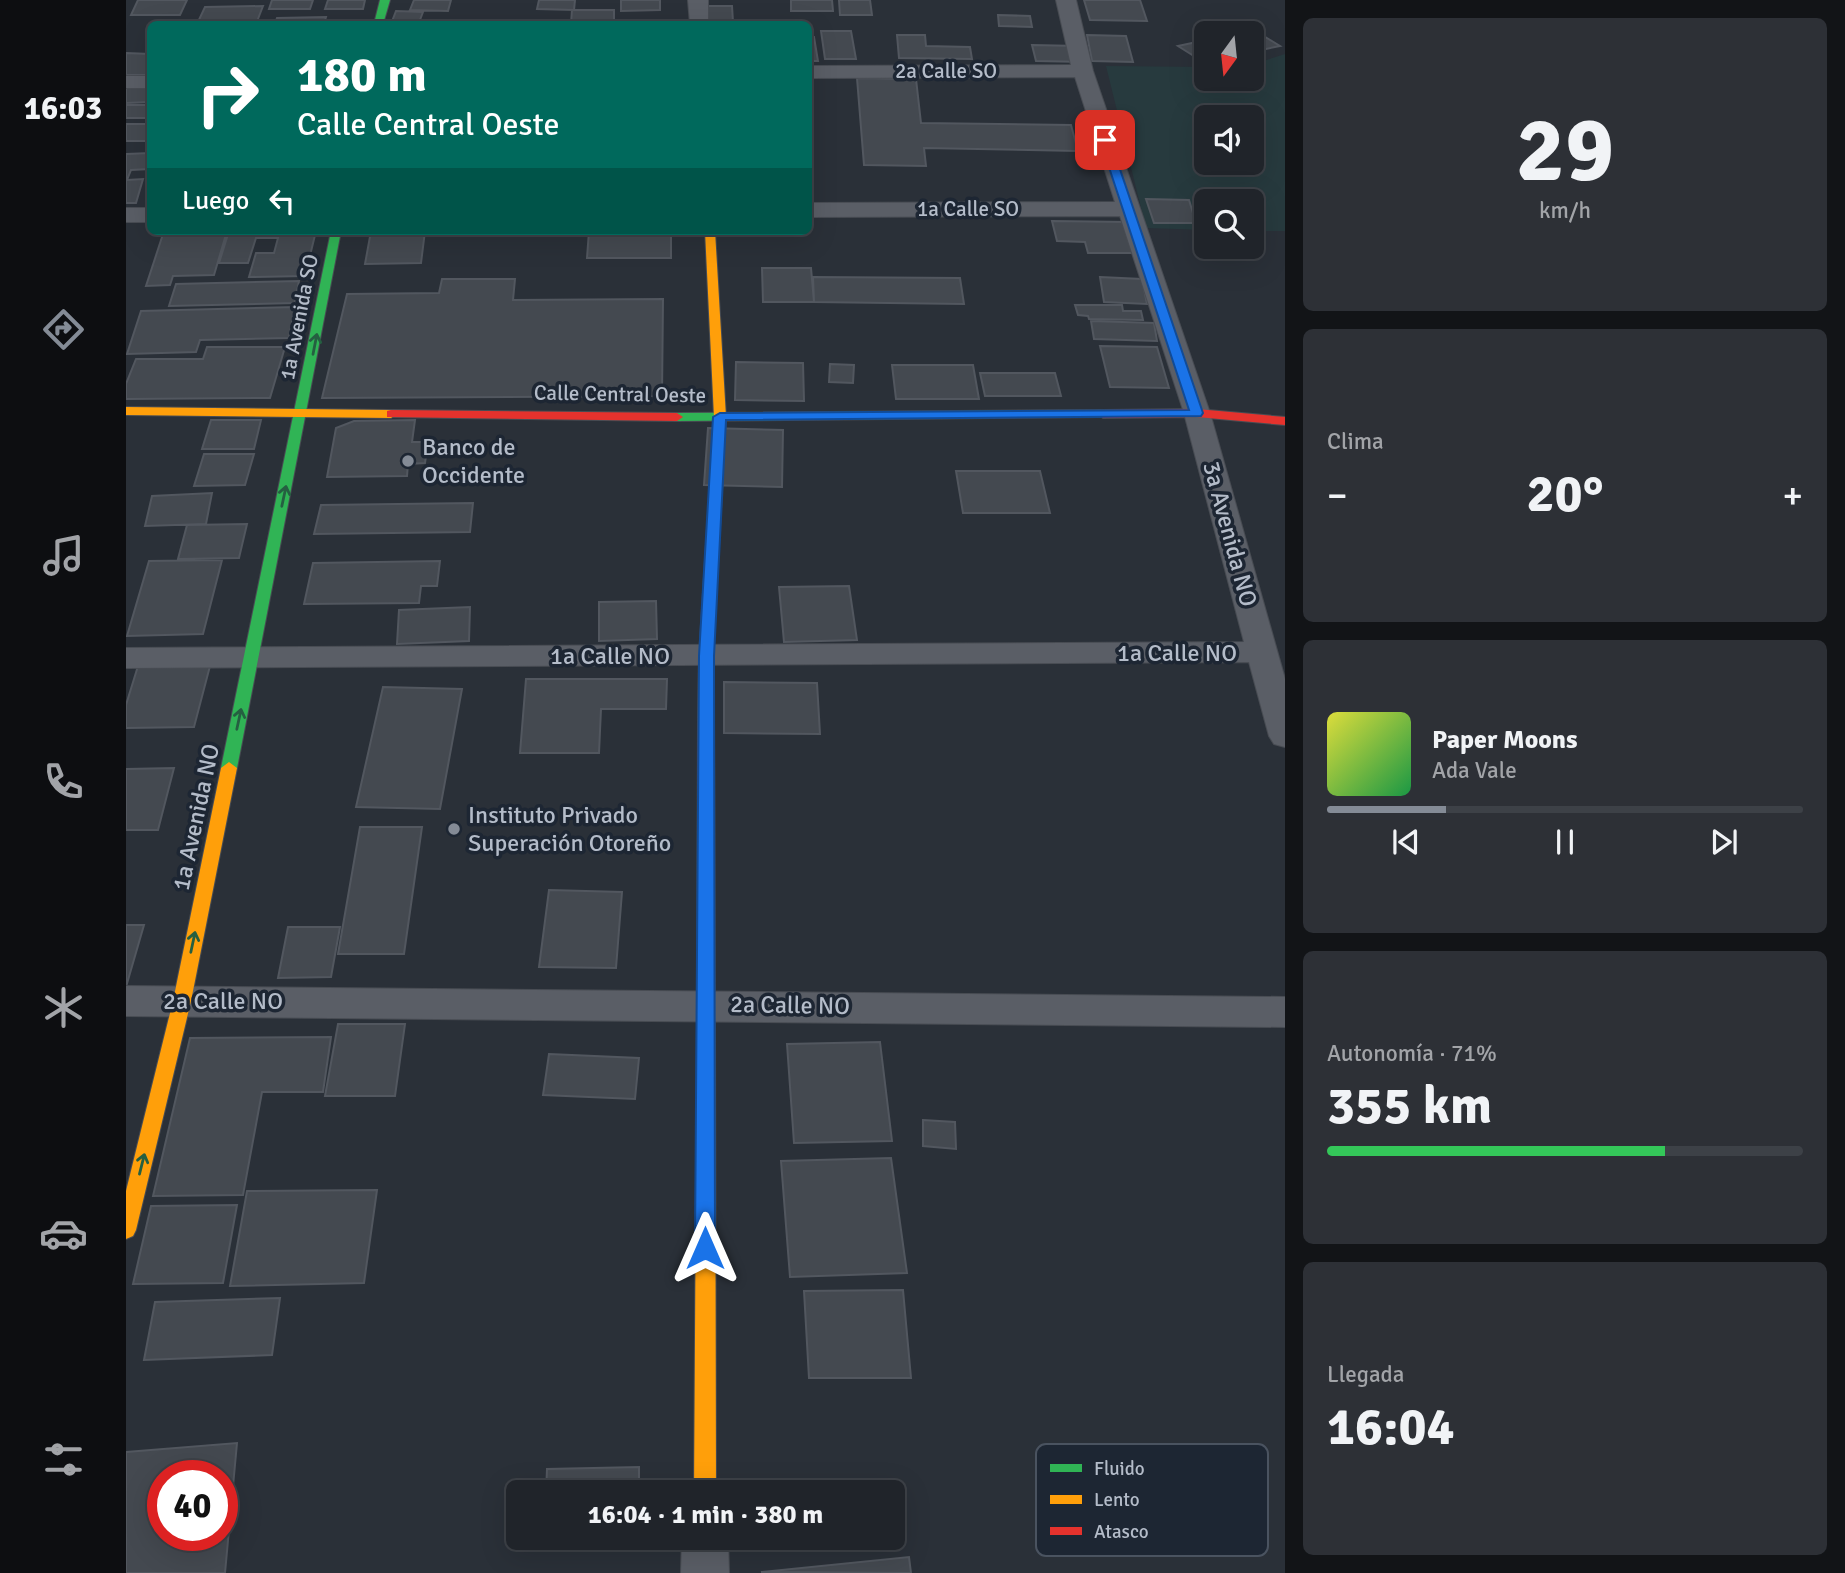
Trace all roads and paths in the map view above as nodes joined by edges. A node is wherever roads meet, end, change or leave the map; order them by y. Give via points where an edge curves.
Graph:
1 (385, 0) edge
2 (698, 0) edge
3 (1066, 0) edge
4 (380, 21) edge
5 (699, 21) edge
6 (1083, 71) junction
7 (812, 72) edge
8 (126, 82) edge
9 (147, 82) edge
10 (1128, 209) junction
11 (812, 210) edge
12 (126, 215) edge
13 (147, 215) edge
14 (335, 235) edge
15 (710, 235) edge
16 (1272, 404) dead end
17 (126, 411) edge
18 (302, 411) junction
19 (1197, 413) junction
20 (720, 417) junction
21 (1285, 421) edge
22 (1261, 652) junction
23 (252, 656) junction
24 (706, 656) junction
25 (126, 658) edge
26 (1285, 736) edge
27 (126, 1001) edge
28 (182, 1001) junction
29 (704, 1004) junction
30 (1285, 1012) edge
31 (126, 1230) edge
32 (705, 1480) edge
33 (705, 1550) edge
34 (705, 1573) edge

1 - 4 street
2 - 5 street
3 - 6 street, 3a Avenida NO
6 - 7 street, 2a Calle SO
6 - 10 street, 3a Avenida NO
8 - 9 street
10 - 11 street, 1a Calle SO
10 - 19 street, 3a Avenida NO
12 - 13 street
18 -> 14 street, 1a Avenida SO
15 - 20 street
16 - 19 street, Calle Central Oeste
17 - 18 street, Calle Central Oeste
18 - 20 street, Calle Central Oeste
23 -> 18 street, 1a Avenida NO
19 - 20 street, Calle Central Oeste
19 - 21 street, Calle Central Oeste
19 - 22 street, 3a Avenida NO
20 - 24 street
22 - 24 street, 1a Calle NO
22 - 26 street, 3a Avenida NO
23 - 24 street, 1a Calle NO
23 - 25 street, 1a Calle NO
28 -> 23 street, 1a Avenida NO
24 - 29 street
27 - 28 street, 2a Calle NO
28 - 29 street, 2a Calle NO
31 -> 28 street, 1a Avenida NO
29 - 30 street, 2a Calle NO
29 - 32 street
33 - 34 street

